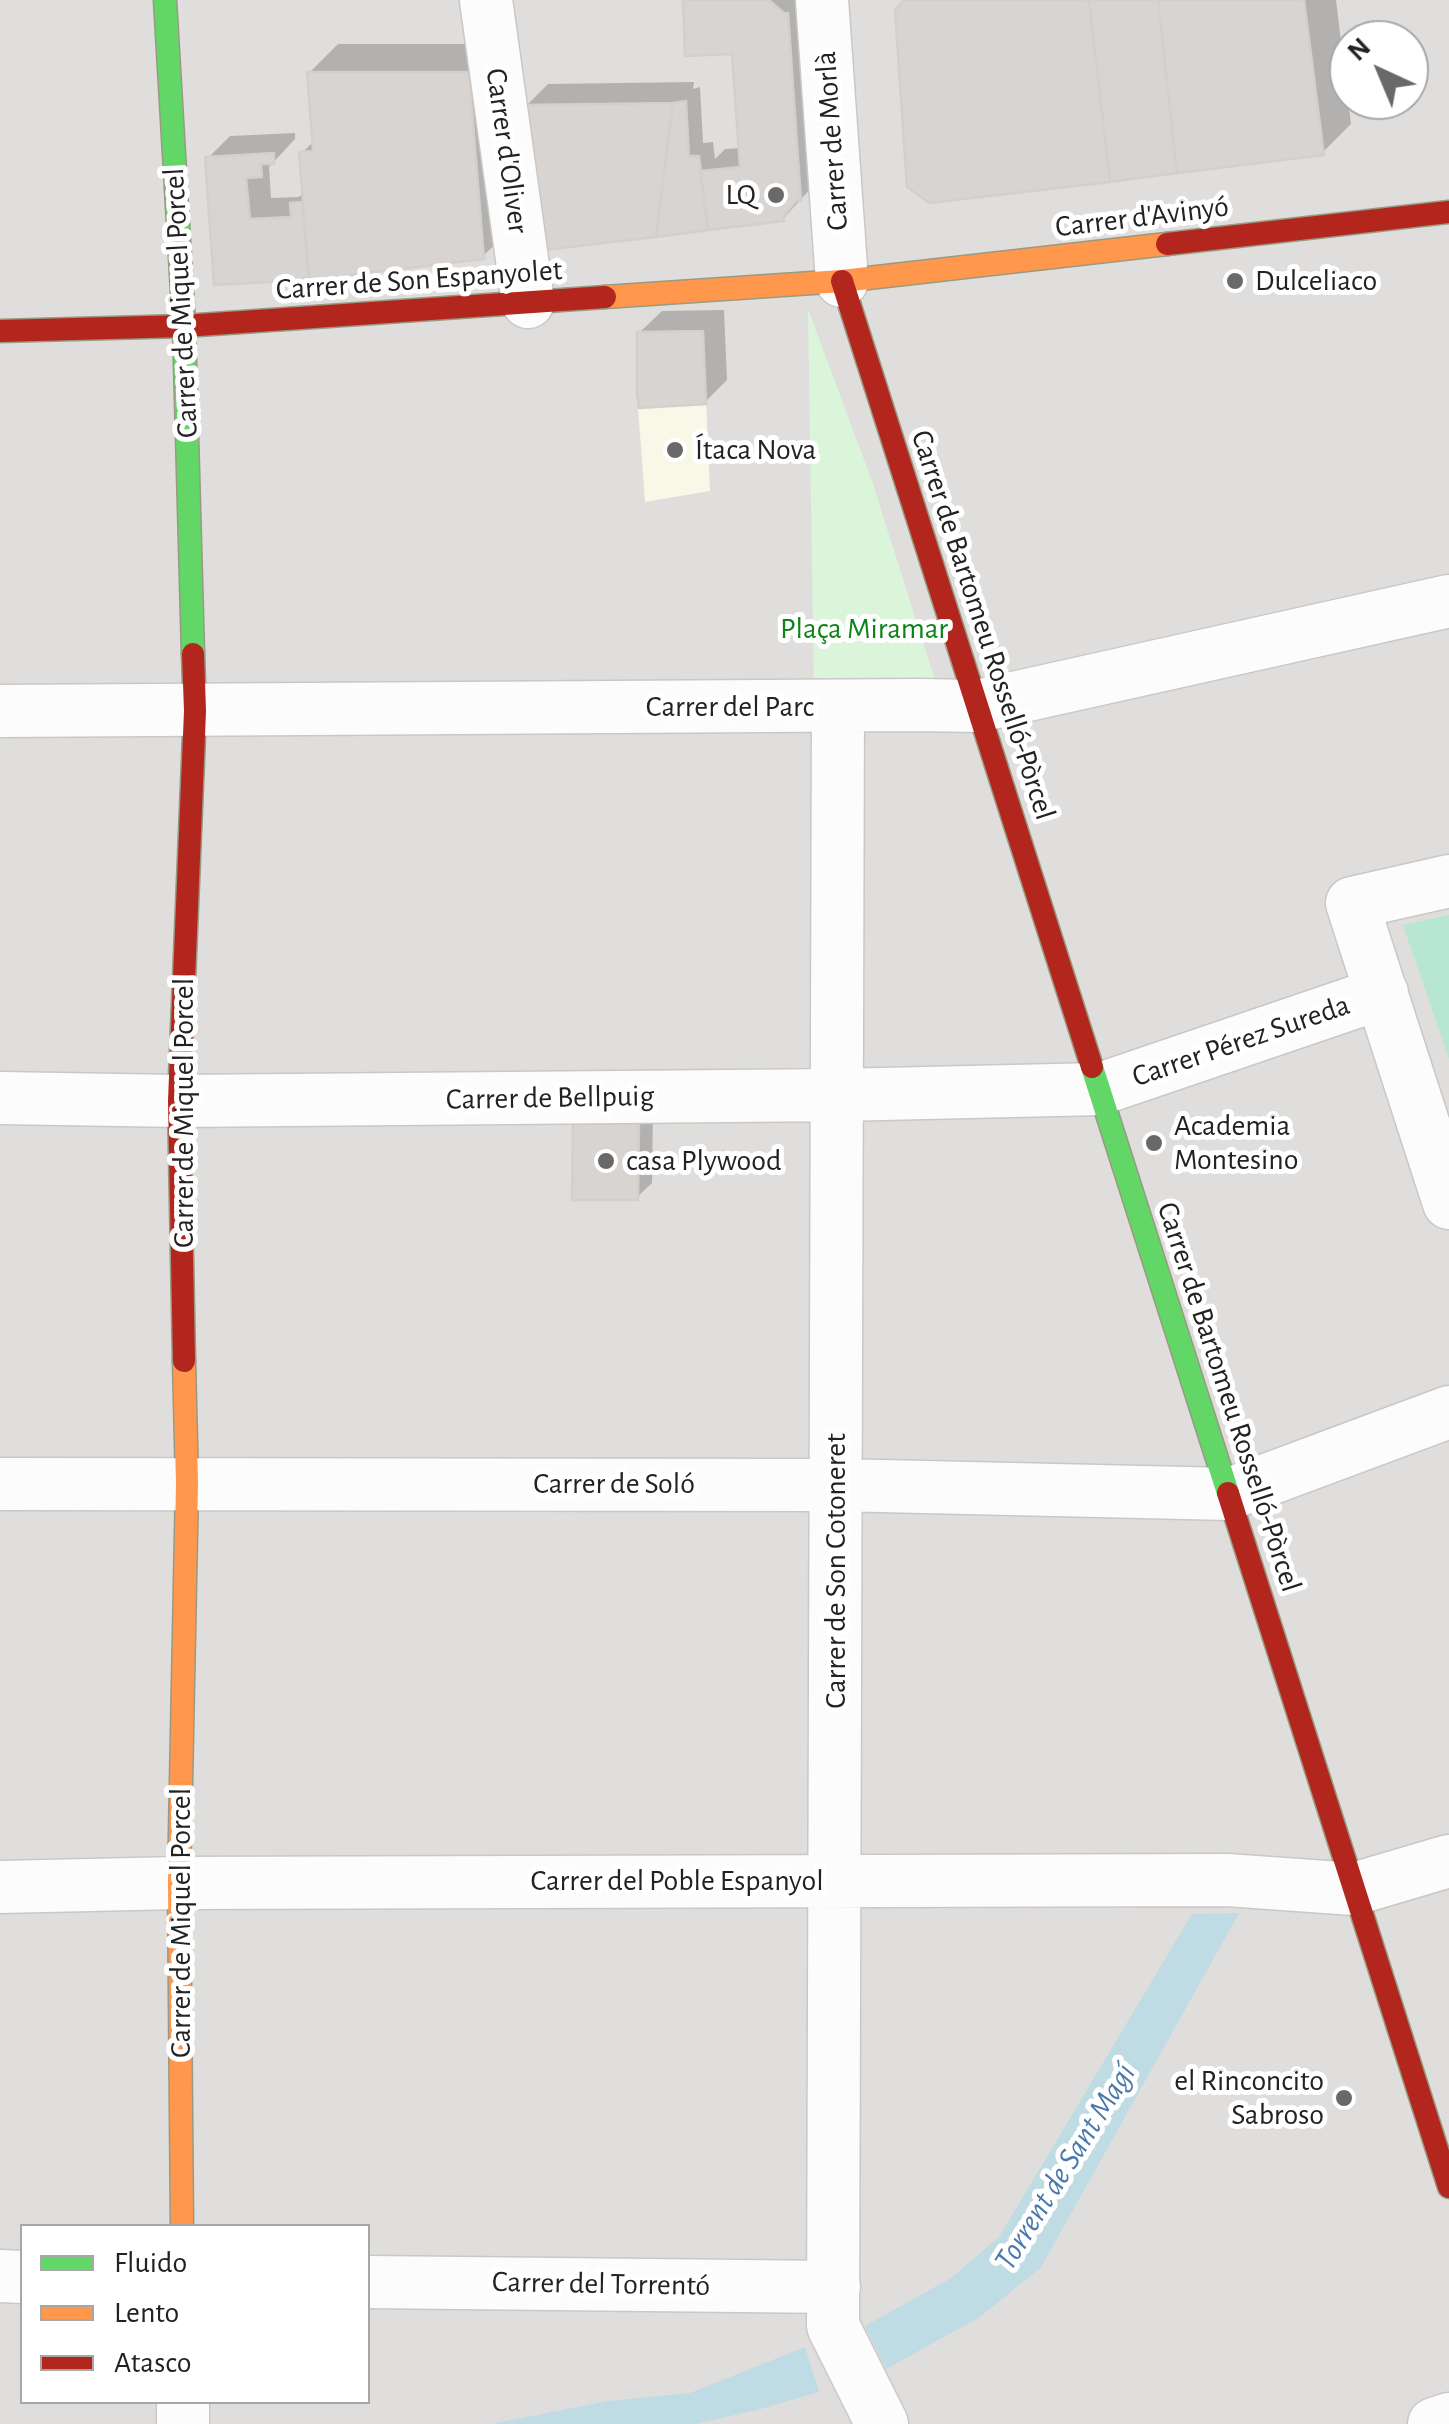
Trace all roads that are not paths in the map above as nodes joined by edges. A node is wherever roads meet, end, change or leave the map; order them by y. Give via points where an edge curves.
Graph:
1 (165, 0) edge
2 (486, 0) edge
3 (822, 0) edge
4 (1449, 212) edge
5 (842, 281) junction
6 (528, 302) junction
7 (184, 326) junction
8 (0, 331) edge
9 (1449, 602) edge
10 (838, 706) junction
11 (978, 706) junction
12 (0, 711) edge
13 (196, 711) junction
14 (1449, 881) edge
15 (1382, 994) junction
16 (1100, 1089) junction
17 (838, 1095) junction
18 (0, 1098) edge
19 (179, 1102) junction
20 (1449, 1203) edge
21 (1449, 1412) edge
22 (187, 1483) junction
23 (0, 1484) edge
24 (836, 1484) junction
25 (1229, 1494) junction
26 (1449, 1862) edge
27 (835, 1880) junction
28 (179, 1882) junction
29 (0, 1886) edge
30 (1354, 1889) junction
31 (1449, 2187) edge
32 (182, 2224) edge
33 (370, 2282) edge
34 (833, 2306) junction
35 (875, 2410) edge
36 (1449, 2420) edge
37 (1434, 2424) edge

1 - 7 street, Carrer de Miquel Porcel
2 - 6 street, Carrer d'Oliver
3 - 5 street, Carrer de Morlà
4 - 5 street, Carrer d'Avinyó
5 - 6 street, Carrer de Son Espanyolet
5 - 11 street, Carrer de Bartomeu Rosselló-Pòrcel
6 - 7 street, Carrer de Son Espanyolet
7 - 8 street, Carrer de Son Espanyolet
7 - 13 street, Carrer de Miquel Porcel
9 - 11 street, Carrer del Parc
10 - 11 street, Carrer del Parc
10 - 13 street, Carrer del Parc
10 - 17 street, Carrer de Son Cotoneret
11 - 16 street, Carrer de Bartomeu Rosselló-Pòrcel
12 - 13 street, Carrer del Parc
13 - 19 street, Carrer de Miquel Porcel
14 - 15 street via 1352,903
15 - 16 street, Carrer Pérez Sureda
15 - 20 street
16 - 17 street, Carrer de Bellpuig
16 - 25 street, Carrer de Bartomeu Rosselló-Pòrcel
17 - 19 street, Carrer de Bellpuig
17 - 24 street, Carrer de Son Cotoneret
18 - 19 street, Carrer de Bellpuig
19 - 22 street, Carrer de Miquel Porcel
21 - 25 street
22 - 23 street, Carrer de Soló
22 - 24 street, Carrer de Soló
22 - 28 street, Carrer de Miquel Porcel
24 - 25 street, Carrer de Soló
24 - 27 street, Carrer de Son Cotoneret
25 - 30 street, Carrer de Bartomeu Rosselló-Pòrcel
26 - 30 street, Carrer del Poble Espanyol
27 - 28 street, Carrer del Poble Espanyol
27 - 30 street, Carrer del Poble Espanyol via 1227,1880
27 - 34 street, Carrer de Son Cotoneret
28 - 29 street, Carrer del Poble Espanyol
28 - 32 street, Carrer de Miquel Porcel
30 - 31 street, Carrer de Bartomeu Rosselló-Pòrcel
33 - 34 street, Carrer del Torrentó
34 - 35 street, Carrer de Son Cotoneret
36 - 37 street

